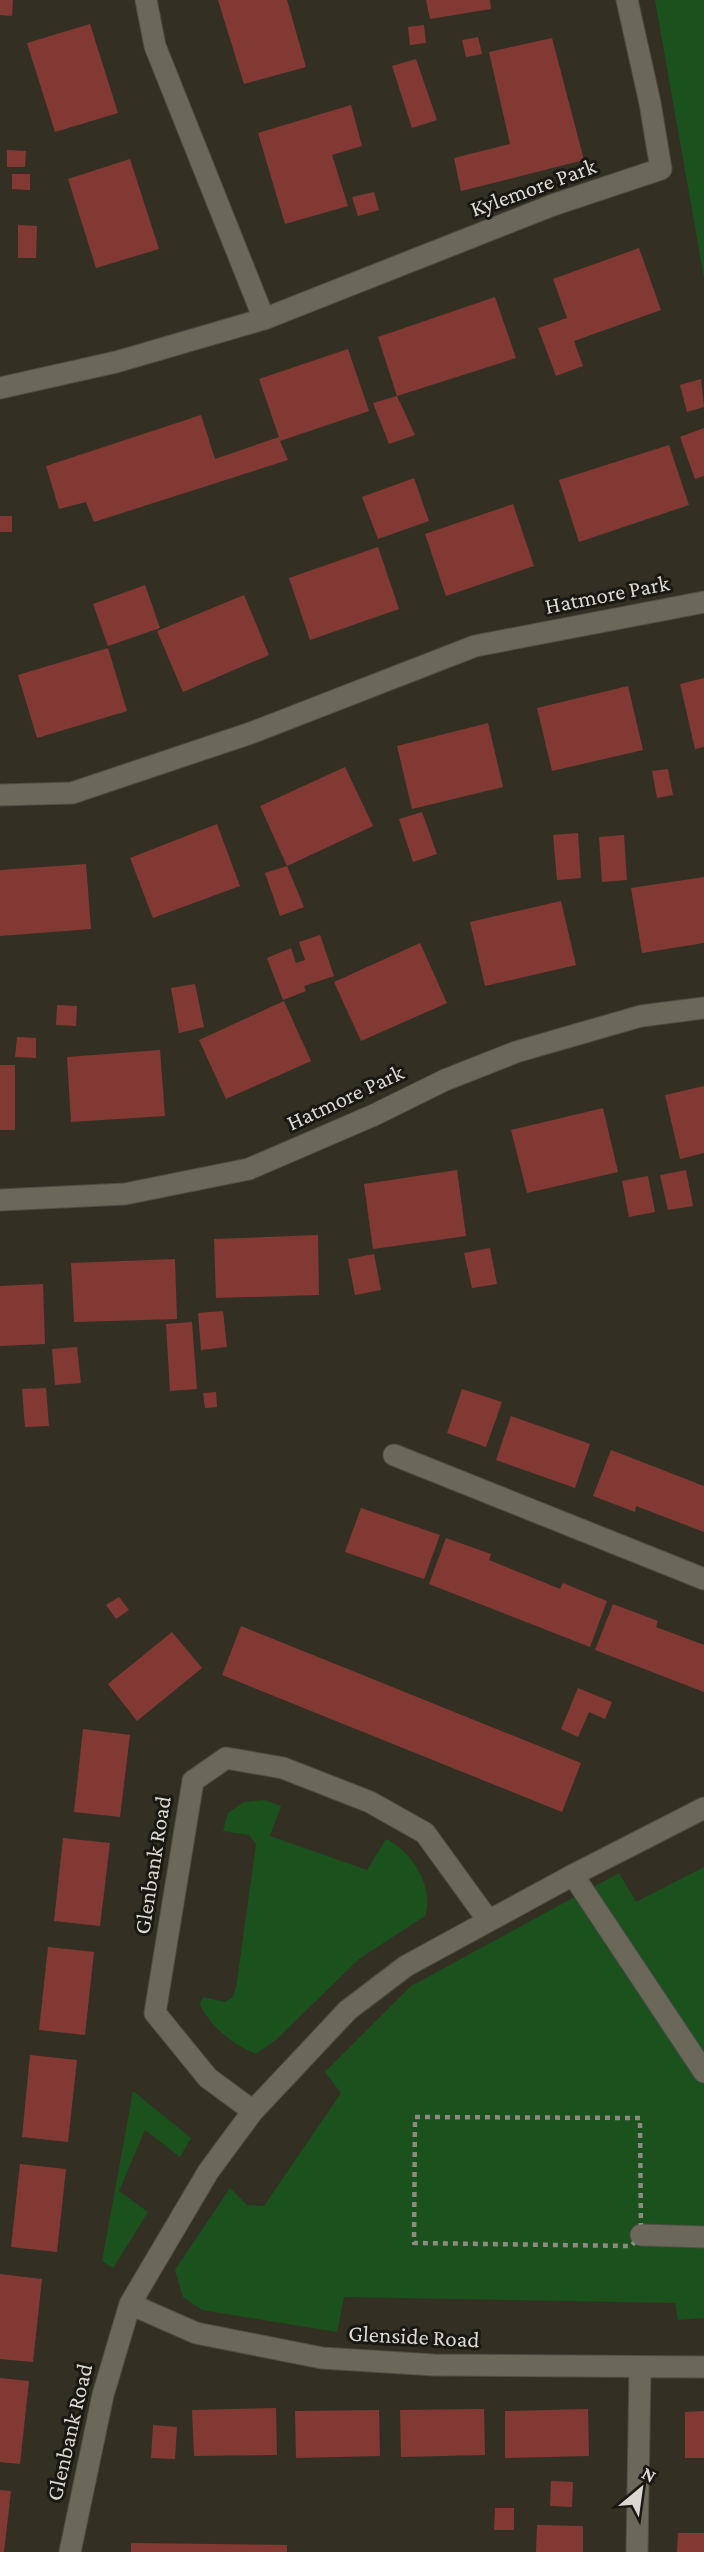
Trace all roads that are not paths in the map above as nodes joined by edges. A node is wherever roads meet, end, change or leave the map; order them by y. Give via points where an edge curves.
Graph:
1 (146, 0) edge
2 (627, 0) edge
3 (264, 319) junction
4 (0, 388) edge
5 (704, 602) edge
6 (0, 795) edge
7 (704, 1008) edge
8 (0, 1200) edge
9 (394, 1455) dead end
10 (704, 1579) edge
11 (704, 1808) edge
12 (573, 1875) junction
13 (488, 1920) junction
14 (704, 2071) edge
15 (253, 2110) junction
16 (641, 2235) road end
17 (704, 2237) edge
18 (130, 2304) junction
19 (704, 2367) edge
20 (640, 2368) junction
21 (70, 2552) edge
22 (637, 2552) edge

1 - 3 street via 155,46
2 - 3 street, Kylemore Park via 661,169 553,205
3 - 4 street, Kylemore Park via 116,362
5 - 6 street, Hatmore Park via 475,646 251,733 72,793
7 - 8 street, Hatmore Park via 641,1016 516,1052 249,1169 125,1194
9 - 10 street
11 - 12 street, Glenbank Road
12 - 13 street, Glenbank Road
12 - 14 street
13 - 15 street, Glenbank Road via 406,1965 348,2010
13 - 15 street, Glenbank Road via 425,1833 370,1802 284,1768 226,1758 192,1781 155,2013 208,2078
15 - 18 street, Glenbank Road via 208,2172
16 - 17 street
18 - 20 street, Glenside Road via 196,2333 322,2358
18 - 21 street, Glenbank Road via 103,2395
19 - 20 street, Glenside Road
20 - 22 street

